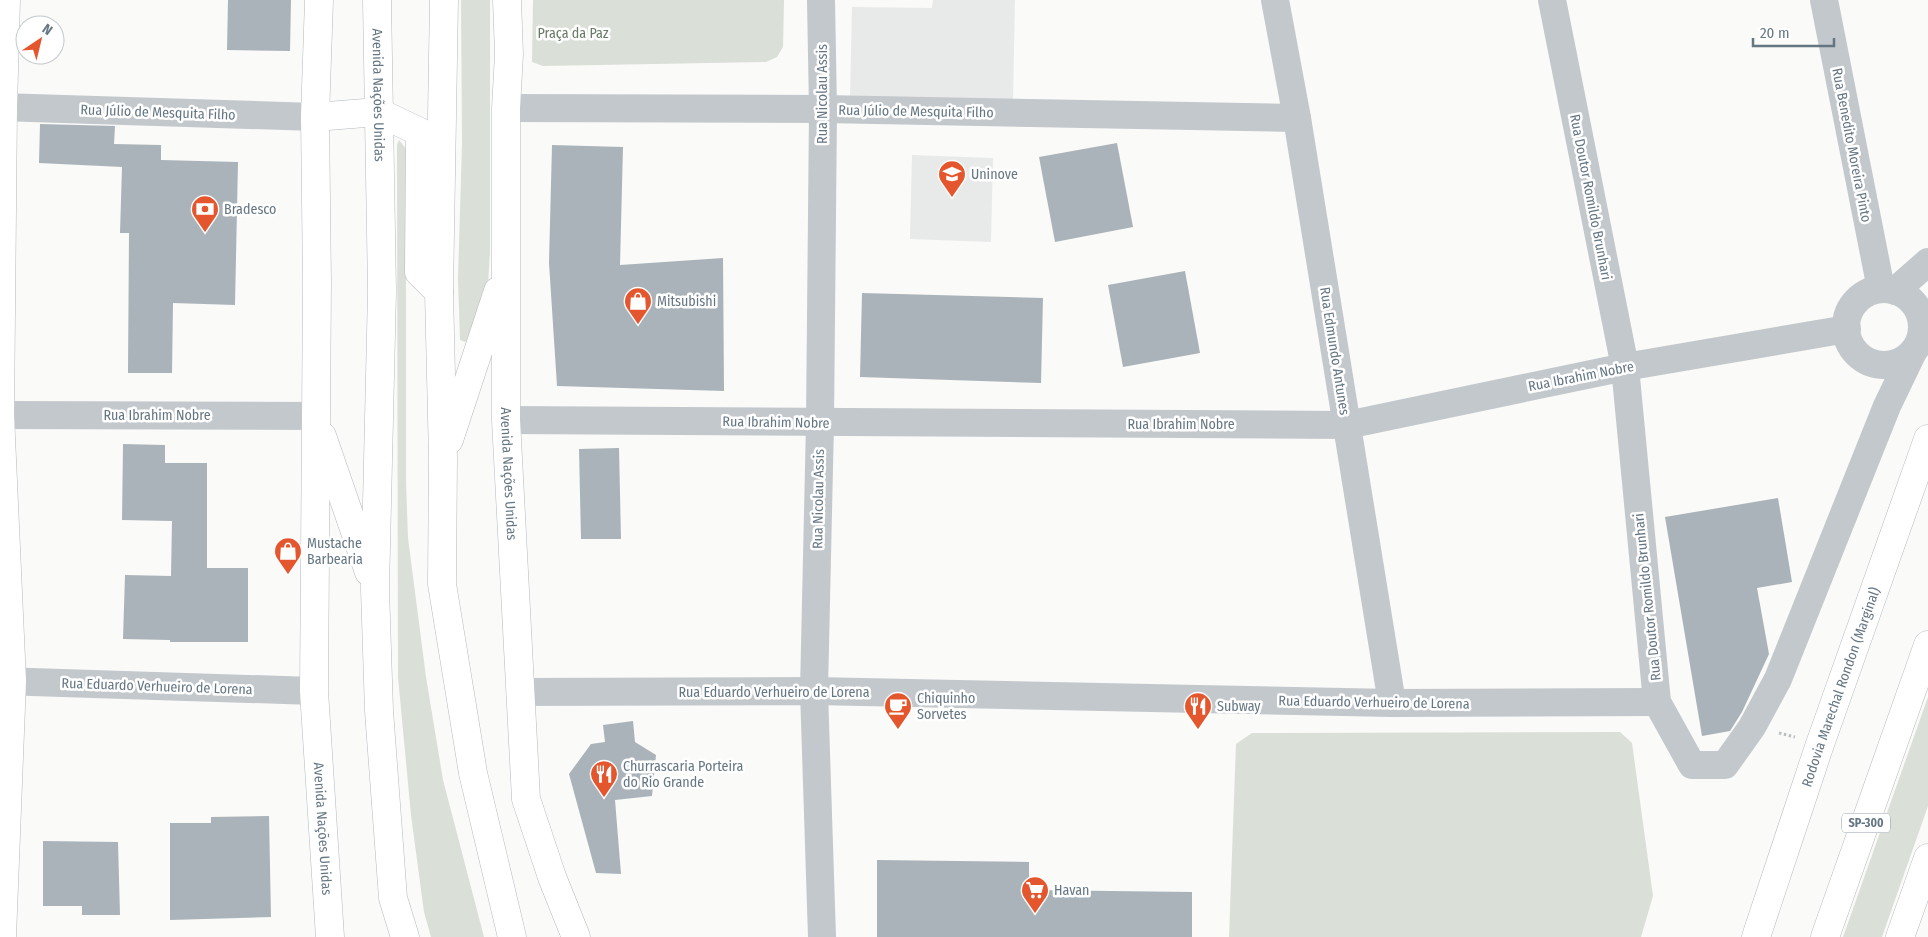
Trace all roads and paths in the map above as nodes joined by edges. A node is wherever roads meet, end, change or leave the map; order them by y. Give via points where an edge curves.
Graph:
1 (6, 0) edge
2 (319, 0) edge
3 (377, 0) edge
4 (444, 0) edge
5 (507, 0) edge
6 (821, 0) edge
7 (1276, 0) edge
8 (1552, 0) edge
9 (1824, 0) edge
10 (2, 107) edge
11 (506, 108) junction
12 (823, 109) junction
13 (378, 112) junction
14 (315, 117) junction
15 (1297, 118) junction
16 (1928, 262) edge
17 (506, 269) junction
18 (1888, 290) junction
19 (439, 292) junction
20 (1925, 309) edge
21 (1847, 329) junction
22 (1912, 354) junction
23 (1876, 364) junction
24 (1624, 367) junction
25 (1887, 406) junction
26 (0, 414) edge
27 (315, 416) junction
28 (506, 420) junction
29 (820, 422) junction
30 (1347, 424) junction
31 (1928, 438) edge
32 (443, 458) junction
33 (375, 589) junction
34 (1928, 646) edge
35 (6, 681) edge
36 (314, 691) junction
37 (814, 691) junction
38 (520, 692) junction
39 (1657, 702) junction
40 (1392, 703) junction
41 (1752, 727) junction
42 (1819, 747) junction
43 (1928, 858) edge
44 (2, 937) edge
45 (330, 937) edge
46 (405, 937) edge
47 (512, 937) edge
48 (576, 937) edge
49 (822, 937) edge
50 (1756, 937) edge
51 (1825, 937) edge
52 (1900, 937) edge

1 - 10 main road
2 - 14 main road, Avenida Nações Unidas
3 - 13 main road, Avenida Nações Unidas
4 - 19 main road
5 - 11 main road, Avenida Nações Unidas
6 - 12 street, Rua Nicolau Assis
7 - 15 street, Rua Edmundo Antunes
8 - 24 street, Rua Doutor Romildo Brunhari
9 - 18 street, Rua Benedito Moreira Pinto
10 - 14 street, Rua Júlio de Mesquita Filho
10 - 26 main road
11 - 12 street, Rua Júlio de Mesquita Filho
11 - 17 main road, Avenida Nações Unidas
12 - 15 street, Rua Júlio de Mesquita Filho
12 - 29 street, Rua Nicolau Assis
13 - 14 main road
13 - 19 main road via 420,132 419,272
13 - 33 main road, Avenida Nações Unidas via 382,291
14 - 27 main road, Avenida Nações Unidas
15 - 30 street, Rua Edmundo Antunes
16 - 18 street
17 - 28 main road, Avenida Nações Unidas
17 - 32 main road
18 - 20 street via 1910,298 1918,308
18 - 21 street via 1864,294 1854,302 1848,314
19 - 32 main road
20 - 22 street via 1922,332
21 - 23 street via 1854,350
21 - 24 street, Rua Ibrahim Nobre
22 - 23 street via 1889,365
22 - 25 street, Rua Doutor Romildo Brunhari
23 - 25 street
24 - 30 street, Rua Ibrahim Nobre
24 - 39 street, Rua Doutor Romildo Brunhari
25 - 41 street, Rua Doutor Romildo Brunhari via 1778,679
26 - 27 street, Rua Ibrahim Nobre
26 - 35 main road
27 - 33 main road
27 - 36 main road, Avenida Nações Unidas
28 - 29 street, Rua Ibrahim Nobre
28 - 38 main road, Avenida Nações Unidas
29 - 30 street, Rua Ibrahim Nobre
29 - 37 street, Rua Nicolau Assis
30 - 40 street, Rua Edmundo Antunes
31 - 42 main road, Rodovia Marechal Rondon (Marginal)
32 - 47 main road via 442,584 473,773
33 - 46 main road, Avenida Nações Unidas via 379,711 393,898
34 - 51 main road, SP-300
35 - 36 street, Rua Eduardo Verhueiro de Lorena
35 - 44 main road
36 - 45 main road, Avenida Nações Unidas
37 - 38 street, Rua Eduardo Verhueiro de Lorena
37 - 40 street, Rua Eduardo Verhueiro de Lorena
37 - 49 street, Rua Nicolau Assis
38 - 48 main road, Avenida Nações Unidas via 526,799
39 - 40 street, Rua Eduardo Verhueiro de Lorena
39 - 41 street, Rua Doutor Romildo Brunhari via 1692,765 1725,765
41 - 42 path via 1809,740
42 - 50 main road, Rodovia Marechal Rondon (Marginal)
43 - 52 main road

